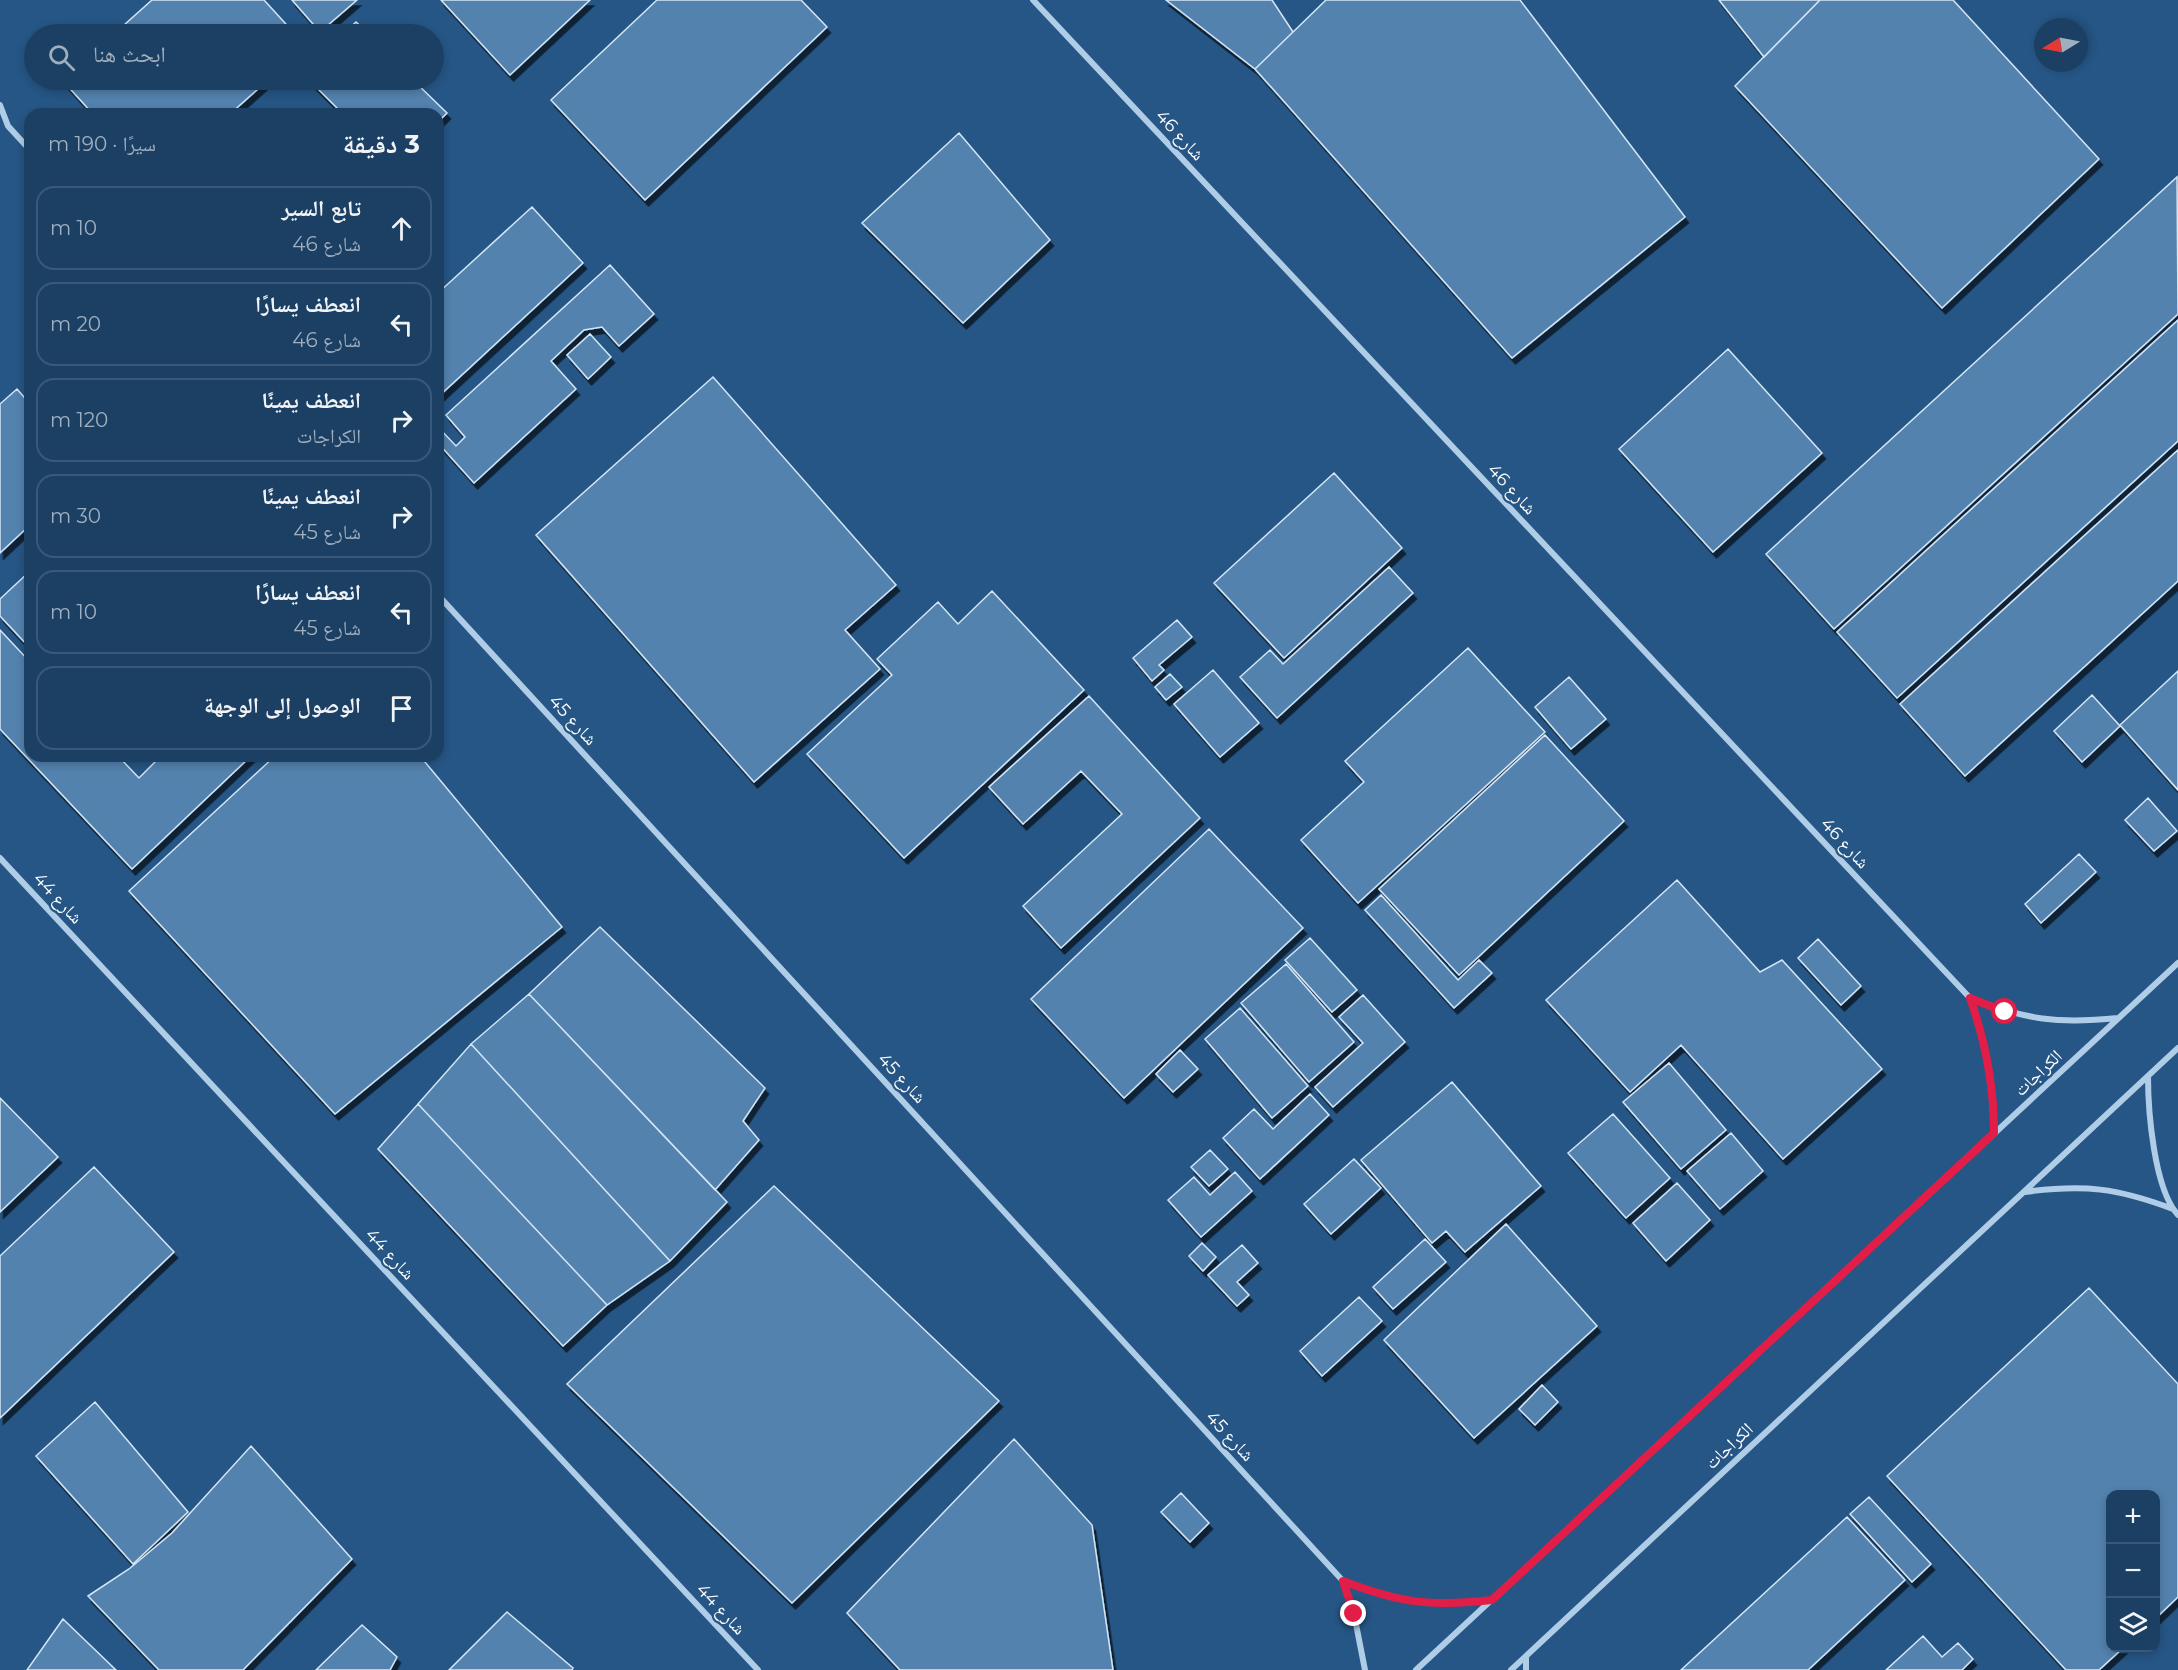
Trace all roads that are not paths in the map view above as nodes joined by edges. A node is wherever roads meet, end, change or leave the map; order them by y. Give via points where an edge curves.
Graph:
1 (1033, 0) edge
2 (0, 105) edge
3 (0, 123) edge
4 (8, 126) junction
5 (24, 143) edge
6 (444, 602) edge
7 (0, 858) edge
8 (2178, 963) edge
9 (1970, 998) junction
10 (2119, 1018) junction
11 (2178, 1048) edge
12 (2148, 1076) junction
13 (1994, 1133) junction
14 (2024, 1192) junction
15 (2173, 1209) junction
16 (2178, 1215) edge
17 (1343, 1581) junction
18 (1492, 1600) junction
19 (1526, 1656) junction
20 (758, 1670) edge
21 (1365, 1670) edge
22 (1416, 1670) edge
23 (1511, 1670) edge
24 (1526, 1670) edge

1 - 9 street, شارع 46
2 - 4 street
3 - 4 street
4 - 5 street
6 - 17 street, شارع 45
7 - 20 street, شارع 44
8 - 10 street, الكراجات
9 - 10 street, شارع 46 via 2005,1012 2043,1020
9 - 13 street, شارع 46 via 1989,1064
10 - 13 street, الكراجات
11 - 12 street, الكراجات
12 - 14 street, الكراجات
12 - 15 street via 2153,1144
13 - 18 street, الكراجات
14 - 15 street via 2100,1188 2137,1195
14 - 19 street, الكراجات
15 - 16 street
17 - 18 street, شارع 45 via 1379,1595 1416,1603
17 - 21 street, شارع 45
18 - 22 street, الكراجات
19 - 23 street, الكراجات
19 - 24 street

